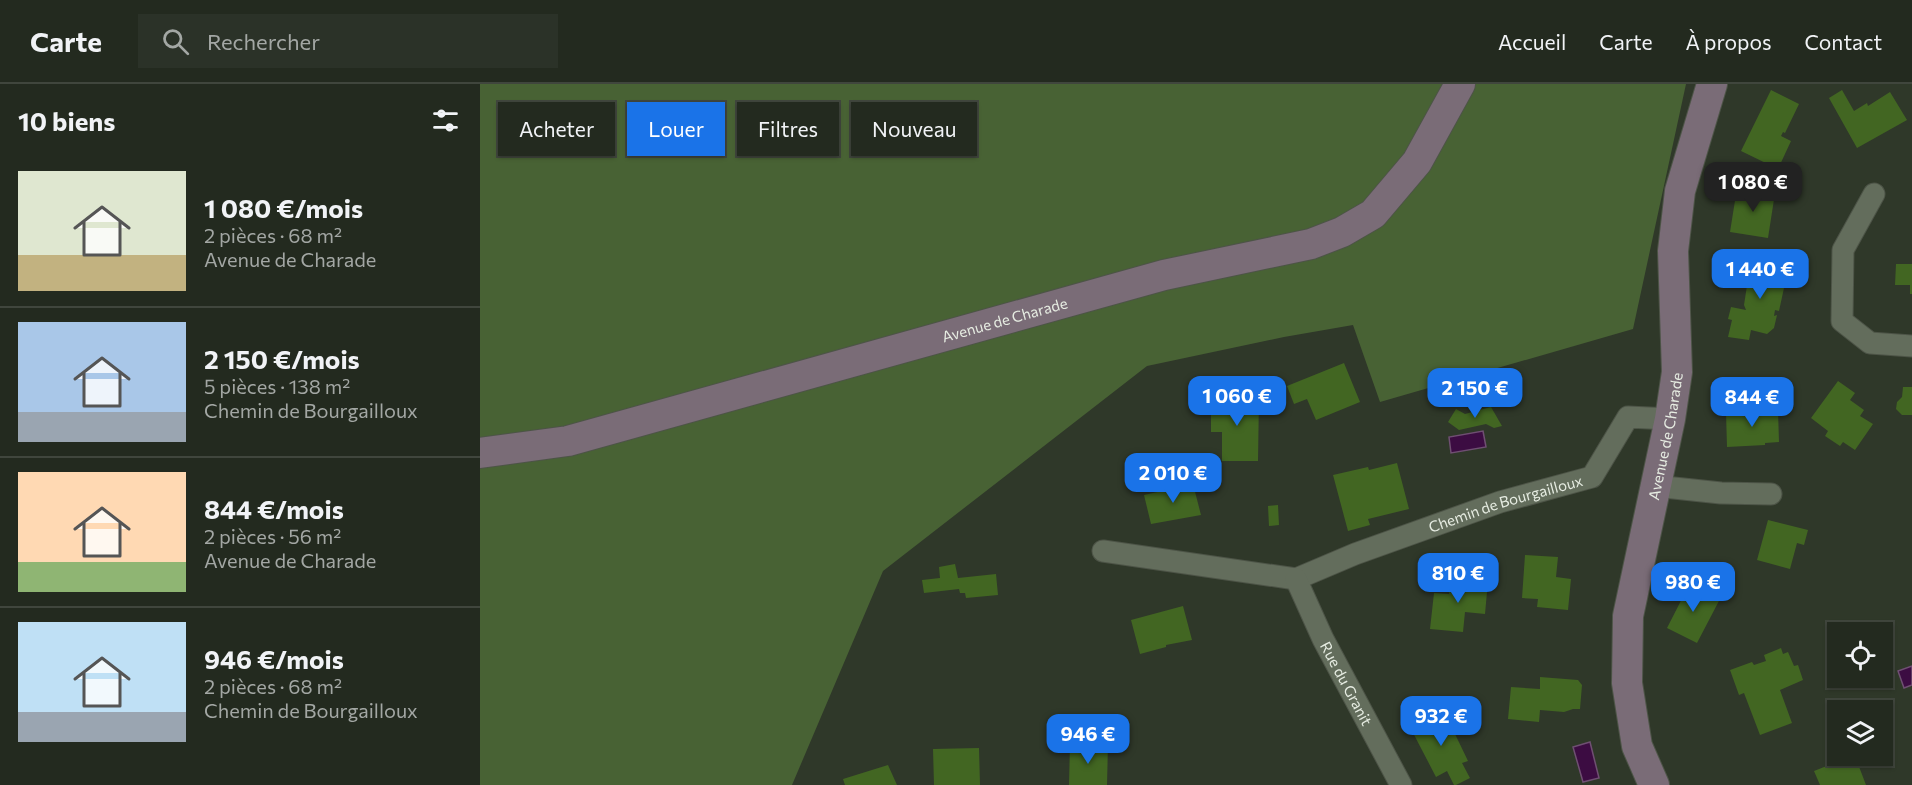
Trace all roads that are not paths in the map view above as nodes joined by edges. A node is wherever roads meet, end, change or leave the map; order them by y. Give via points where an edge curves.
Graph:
1 (1460, 84) edge
2 (1712, 84) edge
3 (1874, 194) dead end
4 (1912, 346) edge
5 (1670, 419) junction
6 (480, 453) edge
7 (1655, 486) junction
8 (1771, 494) dead end
9 (1103, 551) dead end
10 (1296, 579) junction
11 (1401, 785) edge
12 (1654, 785) edge

1 - 6 street, Avenue de Charade via 1417,162 1373,214 1311,244 1164,276 568,441
2 - 5 street, Avenue de Charade via 1680,191 1673,251 1677,372
3 - 4 street via 1843,250 1842,321 1870,343
5 - 7 street, Avenue de Charade
5 - 10 street, Chemin de Bourgailloux via 1628,417 1592,477 1500,502
7 - 8 street
7 - 12 street, Avenue de Charade via 1628,616 1627,683 1637,746
9 - 10 street
10 - 11 street, Rue du Granit via 1323,639

